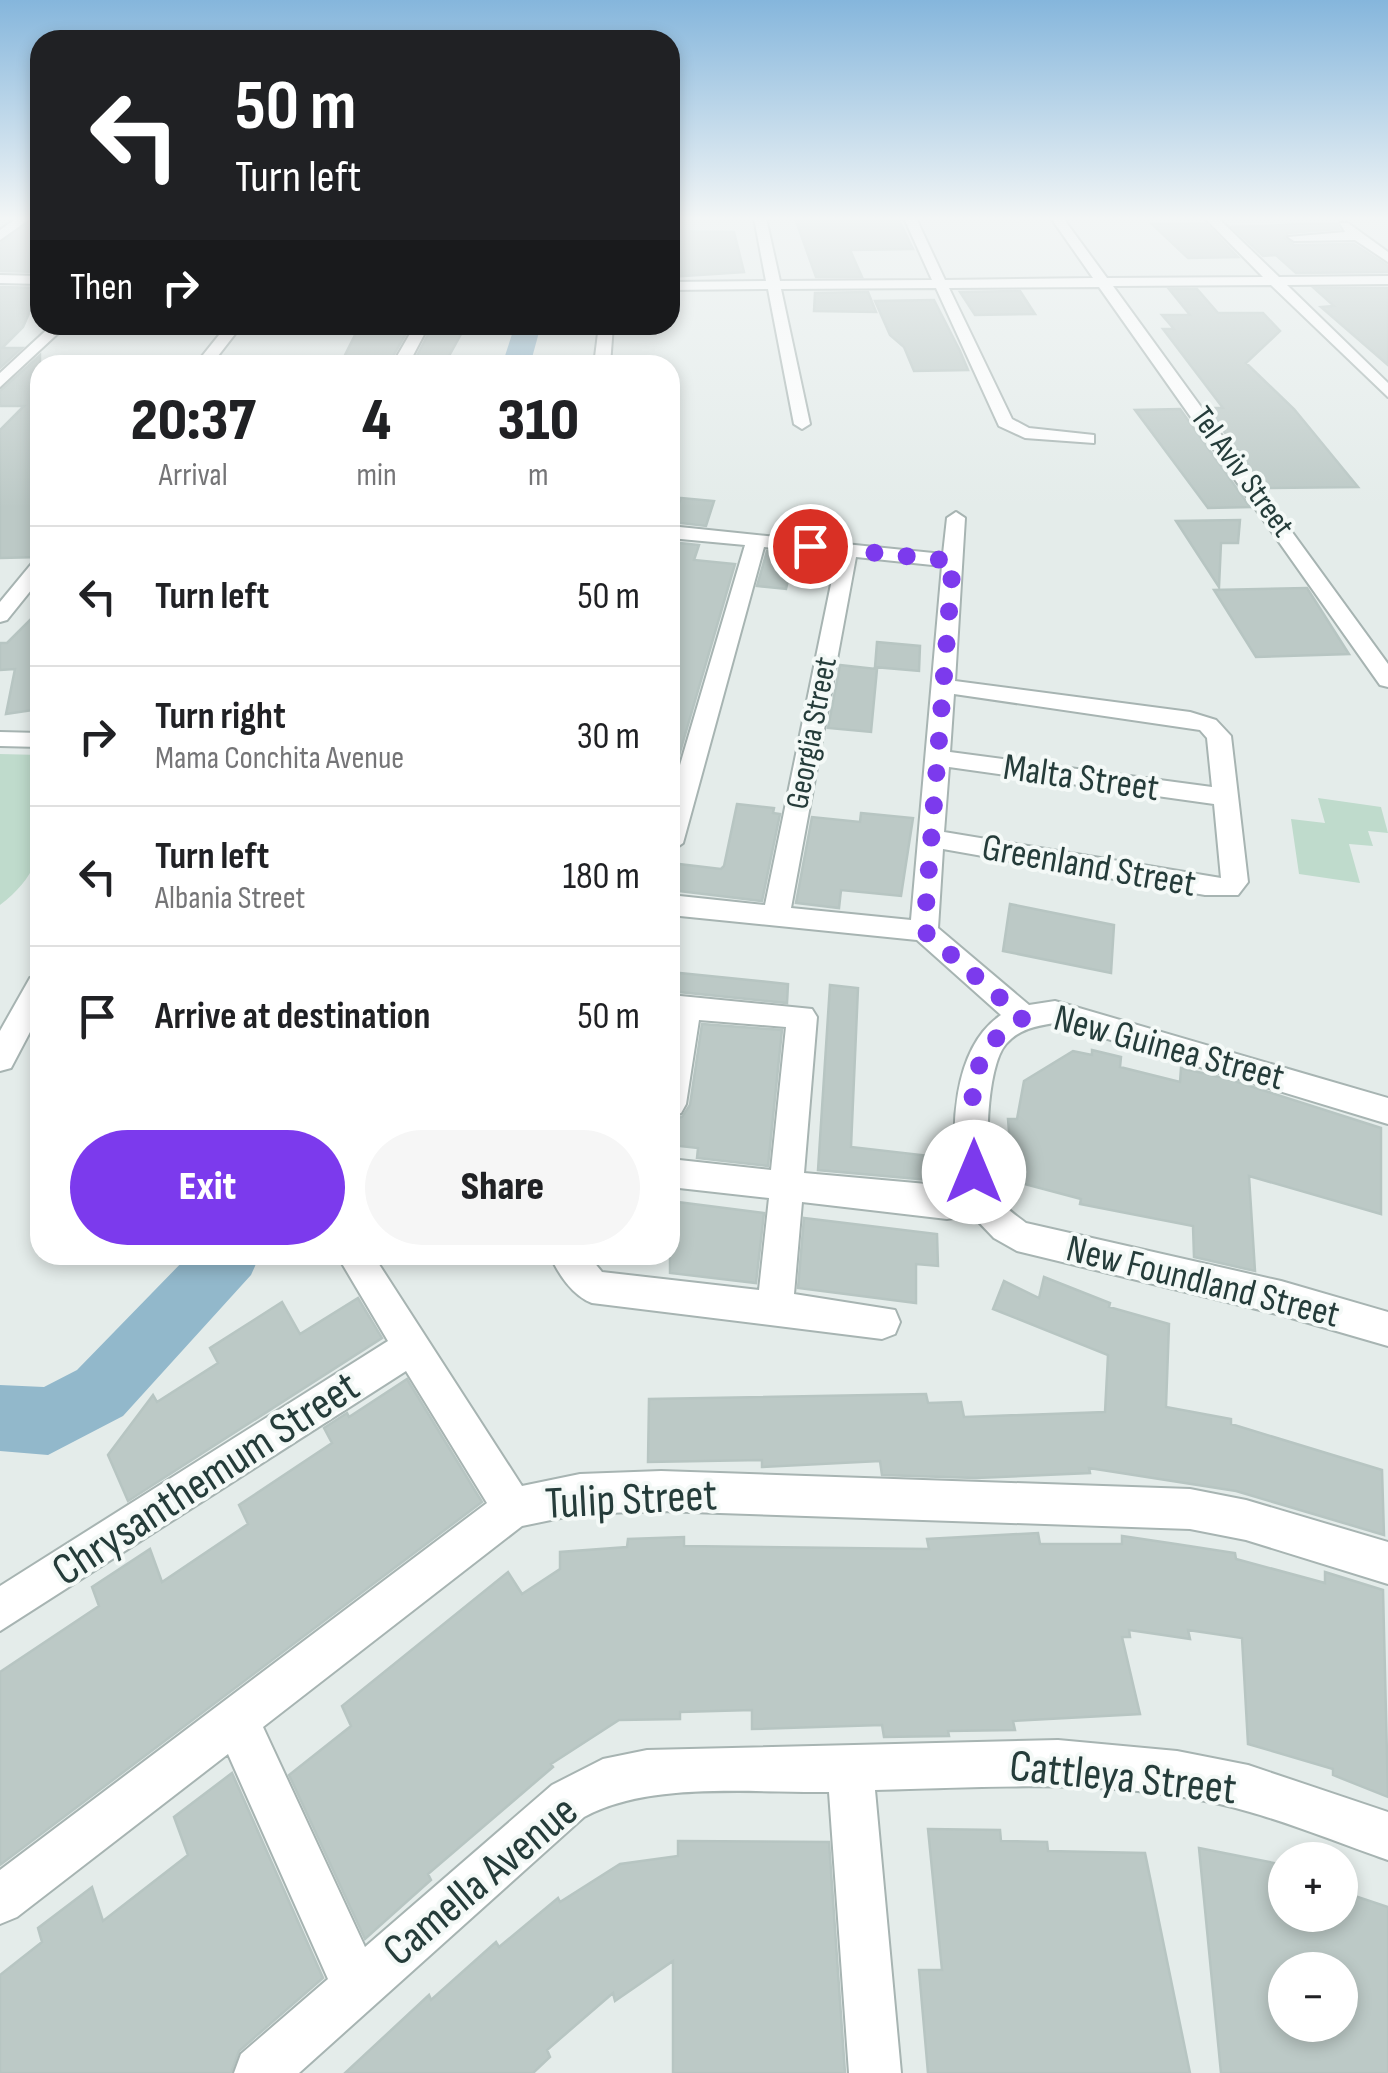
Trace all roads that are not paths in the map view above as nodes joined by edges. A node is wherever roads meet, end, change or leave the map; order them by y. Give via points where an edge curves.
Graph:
1 (780, 315) edge
2 (954, 315) edge
3 (1126, 315) edge
4 (1309, 315) edge
5 (49, 335) edge
6 (227, 335) edge
7 (211, 355) edge
8 (0, 382) edge
9 (1388, 392) edge
10 (802, 424) dead end
11 (1088, 439) dead end
12 (956, 518) dead end
13 (680, 533) edge
14 (756, 540) junction
15 (848, 550) junction
16 (953, 561) junction
17 (30, 578) edge
18 (0, 616) edge
19 (1388, 680) edge
20 (943, 686) junction
21 (0, 739) edge
22 (30, 740) edge
23 (937, 758) junction
24 (1225, 797) junction
25 (680, 808) edge
26 (931, 838) junction
27 (680, 907) edge
28 (776, 916) junction
29 (924, 931) junction
30 (30, 1004) edge
31 (680, 1006) edge
32 (1023, 1018) junction
33 (0, 1059) edge
34 (1388, 1111) edge
35 (680, 1175) edge
36 (786, 1186) junction
37 (980, 1199) junction
38 (360, 1265) edge
39 (575, 1265) edge
40 (775, 1310) junction
41 (882, 1322) dead end
42 (1388, 1329) edge
43 (411, 1347) junction
44 (514, 1508) junction
45 (1388, 1563) edge
46 (0, 1610) edge
47 (236, 1720) junction
48 (850, 1768) junction
49 (1388, 1836) edge
50 (0, 1900) edge
51 (357, 1987) junction
52 (260, 2073) edge
53 (875, 2073) edge

1 - 10 street
2 - 11 street via 1004,422 1025,434
3 - 19 street, Tel Aviv Street
4 - 9 street
5 - 8 street
6 - 7 street
12 - 16 street
13 - 14 street
14 - 15 street
14 - 25 street
15 - 16 street
15 - 28 street, Georgia Street
16 - 20 street
17 - 18 street
20 - 23 street
20 - 24 street, Greenland Street via 1202,721 1219,736
21 - 22 street
23 - 24 street, Malta Street
23 - 26 street
24 - 26 street, Greenland Street via 1236,876 1228,888
26 - 29 street
27 - 28 street
28 - 29 street
29 - 32 street
30 - 33 street
31 - 36 street via 802,1017
32 - 34 street, New Guinea Street via 1055,1012
32 - 37 street, New Guinea Street via 987,1045 974,1077
35 - 36 street
36 - 37 street via 947,1204
36 - 40 street
37 - 42 street, New Foundland Street via 1017,1236
38 - 43 street
39 - 40 street via 592,1287
40 - 41 street
43 - 44 street
43 - 46 street, Chrysanthemum Street
44 - 45 street, Tulip Street via 580,1494 661,1491 1190,1510
44 - 47 street, Tulip Street
47 - 50 street, Tulip Street
47 - 51 street
48 - 49 street, Cattleya Street via 1058,1763 1177,1774 1248,1788
48 - 51 street, Camella Avenue via 647,1773 603,1782 568,1801
48 - 53 street
51 - 52 street, Camella Avenue

